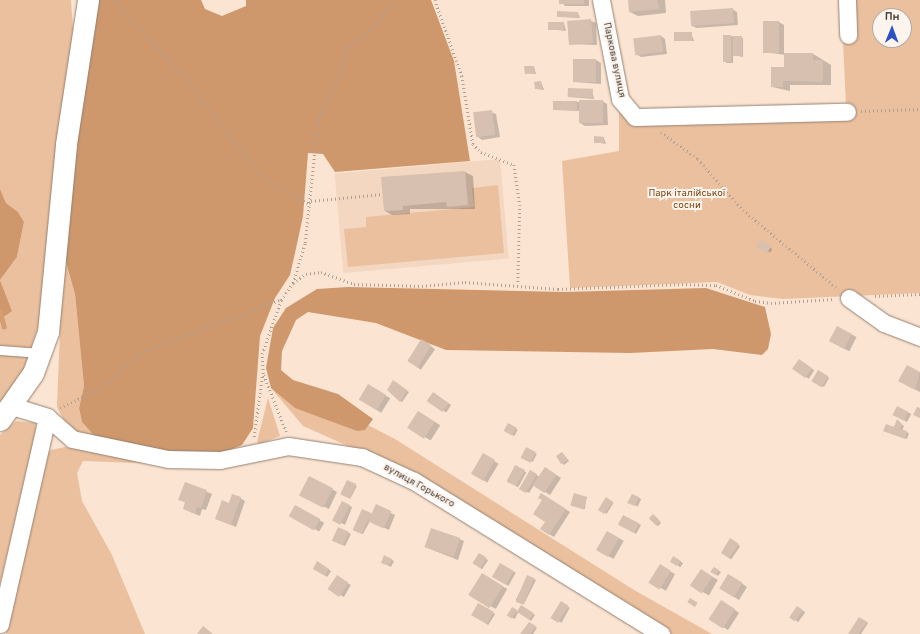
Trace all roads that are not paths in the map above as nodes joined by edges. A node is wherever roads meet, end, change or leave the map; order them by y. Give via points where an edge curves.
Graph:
1 (601, 0) edge
2 (847, 0) edge
3 (86, 3) edge
4 (848, 35) dead end
5 (847, 112) road end
6 (849, 298) road end
7 (920, 337) edge
8 (0, 350) edge
9 (43, 353) junction
10 (6, 413) edge
11 (47, 417) junction
12 (0, 624) edge
13 (661, 634) edge

1 - 5 street, Паркова вулиця via 620,99 635,117
2 - 4 street
3 - 9 street via 66,144 51,318
6 - 7 street via 884,324
8 - 9 lane
9 - 10 street
10 - 11 street, вулиця Горького
11 - 12 street
11 - 13 street, вулиця Горького via 72,439 114,450 197,462 288,446 362,457 414,481

